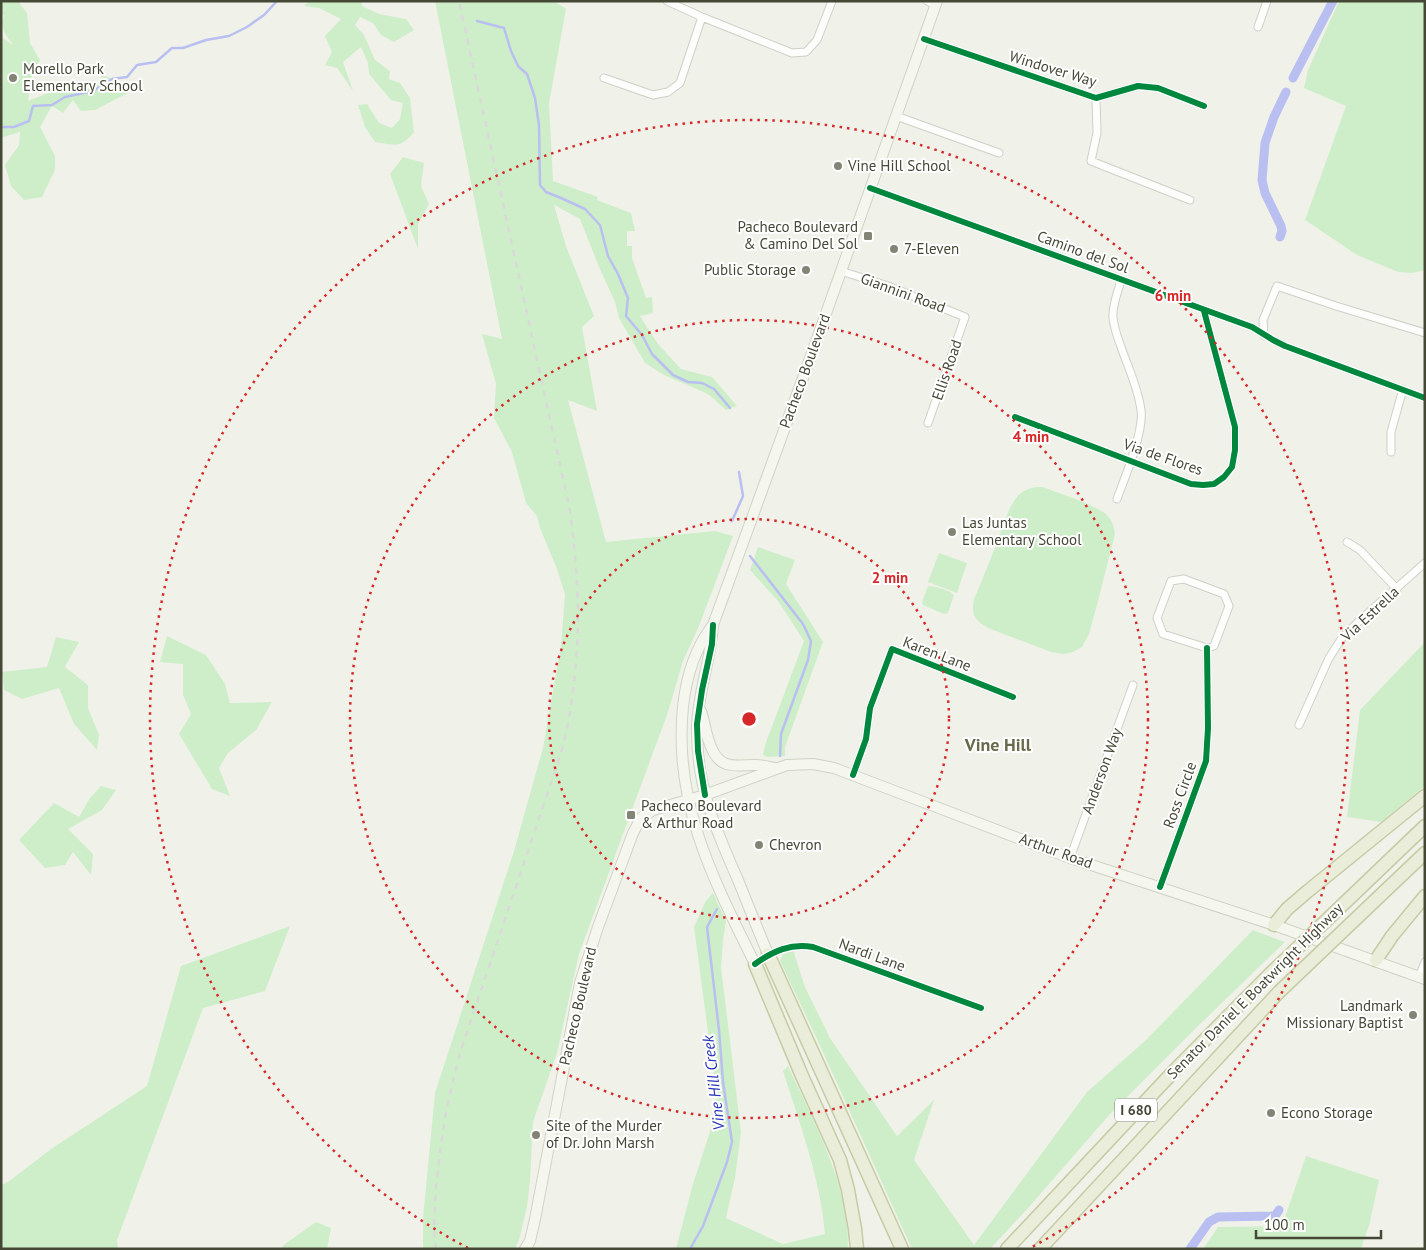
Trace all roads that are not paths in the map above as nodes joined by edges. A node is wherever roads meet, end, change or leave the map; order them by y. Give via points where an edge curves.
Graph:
1 (667, 1) edge
2 (832, 1) edge
3 (1267, 1) edge
4 (933, 3) edge
5 (702, 17) junction
6 (1258, 27) dead end
7 (924, 39) junction
8 (604, 78) dead end
9 (1096, 98) junction
10 (1204, 106) dead end
11 (896, 116) junction
12 (998, 153) dead end
13 (870, 188) junction
14 (1190, 200) dead end
15 (841, 271) junction
16 (1121, 280) junction
17 (1204, 311) junction
18 (965, 316) joint
19 (1425, 333) edge
20 (1264, 336) junction
21 (1402, 389) junction
22 (1425, 398) edge
23 (1015, 417) dead end
24 (928, 423) dead end
25 (1391, 452) dead end
26 (1131, 460) junction
27 (1117, 499) dead end
28 (1347, 542) dead end
29 (1425, 564) edge
30 (1397, 589) junction
31 (713, 625) junction
32 (1207, 648) junction
33 (1133, 685) dead end
34 (1013, 697) dead end
35 (700, 708) junction
36 (1299, 725) dead end
37 (775, 768) junction
38 (853, 775) junction
39 (705, 795) junction
40 (1425, 796) edge
41 (688, 800) junction
42 (1425, 826) edge
43 (1425, 853) edge
44 (1070, 858) junction
45 (1160, 887) junction
46 (1425, 896) edge
47 (1274, 925) junction
48 (768, 954) junction
49 (1376, 960) junction
50 (1425, 962) edge
51 (755, 964) junction
52 (1422, 978) edge
53 (981, 1008) dead end
54 (525, 1249) edge
55 (857, 1249) edge
56 (902, 1249) edge
57 (1007, 1249) edge
58 (1040, 1249) edge

1 - 5 street
2 - 5 street via 817,40 806,52 792,53
3 - 6 street
4 - 7 main road, Pacheco Boulevard
5 - 8 street via 680,83 668,92 653,95
7 - 9 street, Windover Way
7 - 11 main road, Pacheco Boulevard
9 - 10 street, Windover Way via 1138,86 1158,88
9 - 14 street via 1097,133 1091,162
11 - 12 street
11 - 13 main road, Pacheco Boulevard
13 - 15 main road, Pacheco Boulevard
13 - 16 street, Camino del Sol
15 - 18 street, Giannini Road
15 - 31 main road, Pacheco Boulevard
16 - 17 street, Camino del Sol
16 - 26 street via 1113,317 1141,412
17 - 20 street, Camino del Sol via 1252,327
17 - 26 street, Via de Flores via 1235,427 1232,467 1214,484 1203,485 1191,484
18 - 24 street, Ellis Road
19 - 20 street via 1277,286 1263,320
20 - 21 street, Camino del Sol
21 - 22 street, Camino del Sol
21 - 25 street via 1391,432
23 - 26 street, Via de Flores
26 - 27 street
28 - 30 street via 1360,550
29 - 30 street, Via Estrella
30 - 36 street, Via Estrella via 1342,638 1329,658
31 - 35 main road, Pacheco Boulevard
31 - 41 main road, Pacheco Boulevard via 702,639 684,694 681,728
32 - 32 street via 1214,646 1229,606 1224,594 1184,579 1170,581 1157,618 1163,634
32 - 45 street, Ross Circle via 1206,762
33 - 44 street, Anderson Way
34 - 38 street, Karen Lane via 892,649 870,708 866,739
35 - 37 main road via 711,748 718,760 726,764
35 - 39 main road, Pacheco Boulevard via 698,751
37 - 38 main road, Arthur Road via 794,763 813,764
37 - 39 main road, Arthur Road
38 - 44 main road, Arthur Road
39 - 41 main road, Arthur Road
39 - 48 main road, Pacheco Boulevard
40 - 47 highway via 1287,909
41 - 51 main road, Pacheco Boulevard via 718,888
41 - 54 main road, Pacheco Boulevard via 653,810 642,818 633,833 598,927 580,983 536,1219
42 - 57 highway, Senator Daniel E Boatwright Highway / I 680, bridge via 1174,1071
43 - 58 highway, Senator Daniel E Boatwright Highway / I 680, bridge via 1279,992
44 - 45 main road, Arthur Road
45 - 47 main road, Arthur Road
46 - 49 highway via 1395,931
47 - 49 main road, Arthur Road
48 - 51 street, Nardi Lane
48 - 53 street, Nardi Lane via 790,946 813,947
48 - 56 highway
49 - 52 main road, Arthur Road
50 - 52 street
51 - 55 highway via 840,1160

